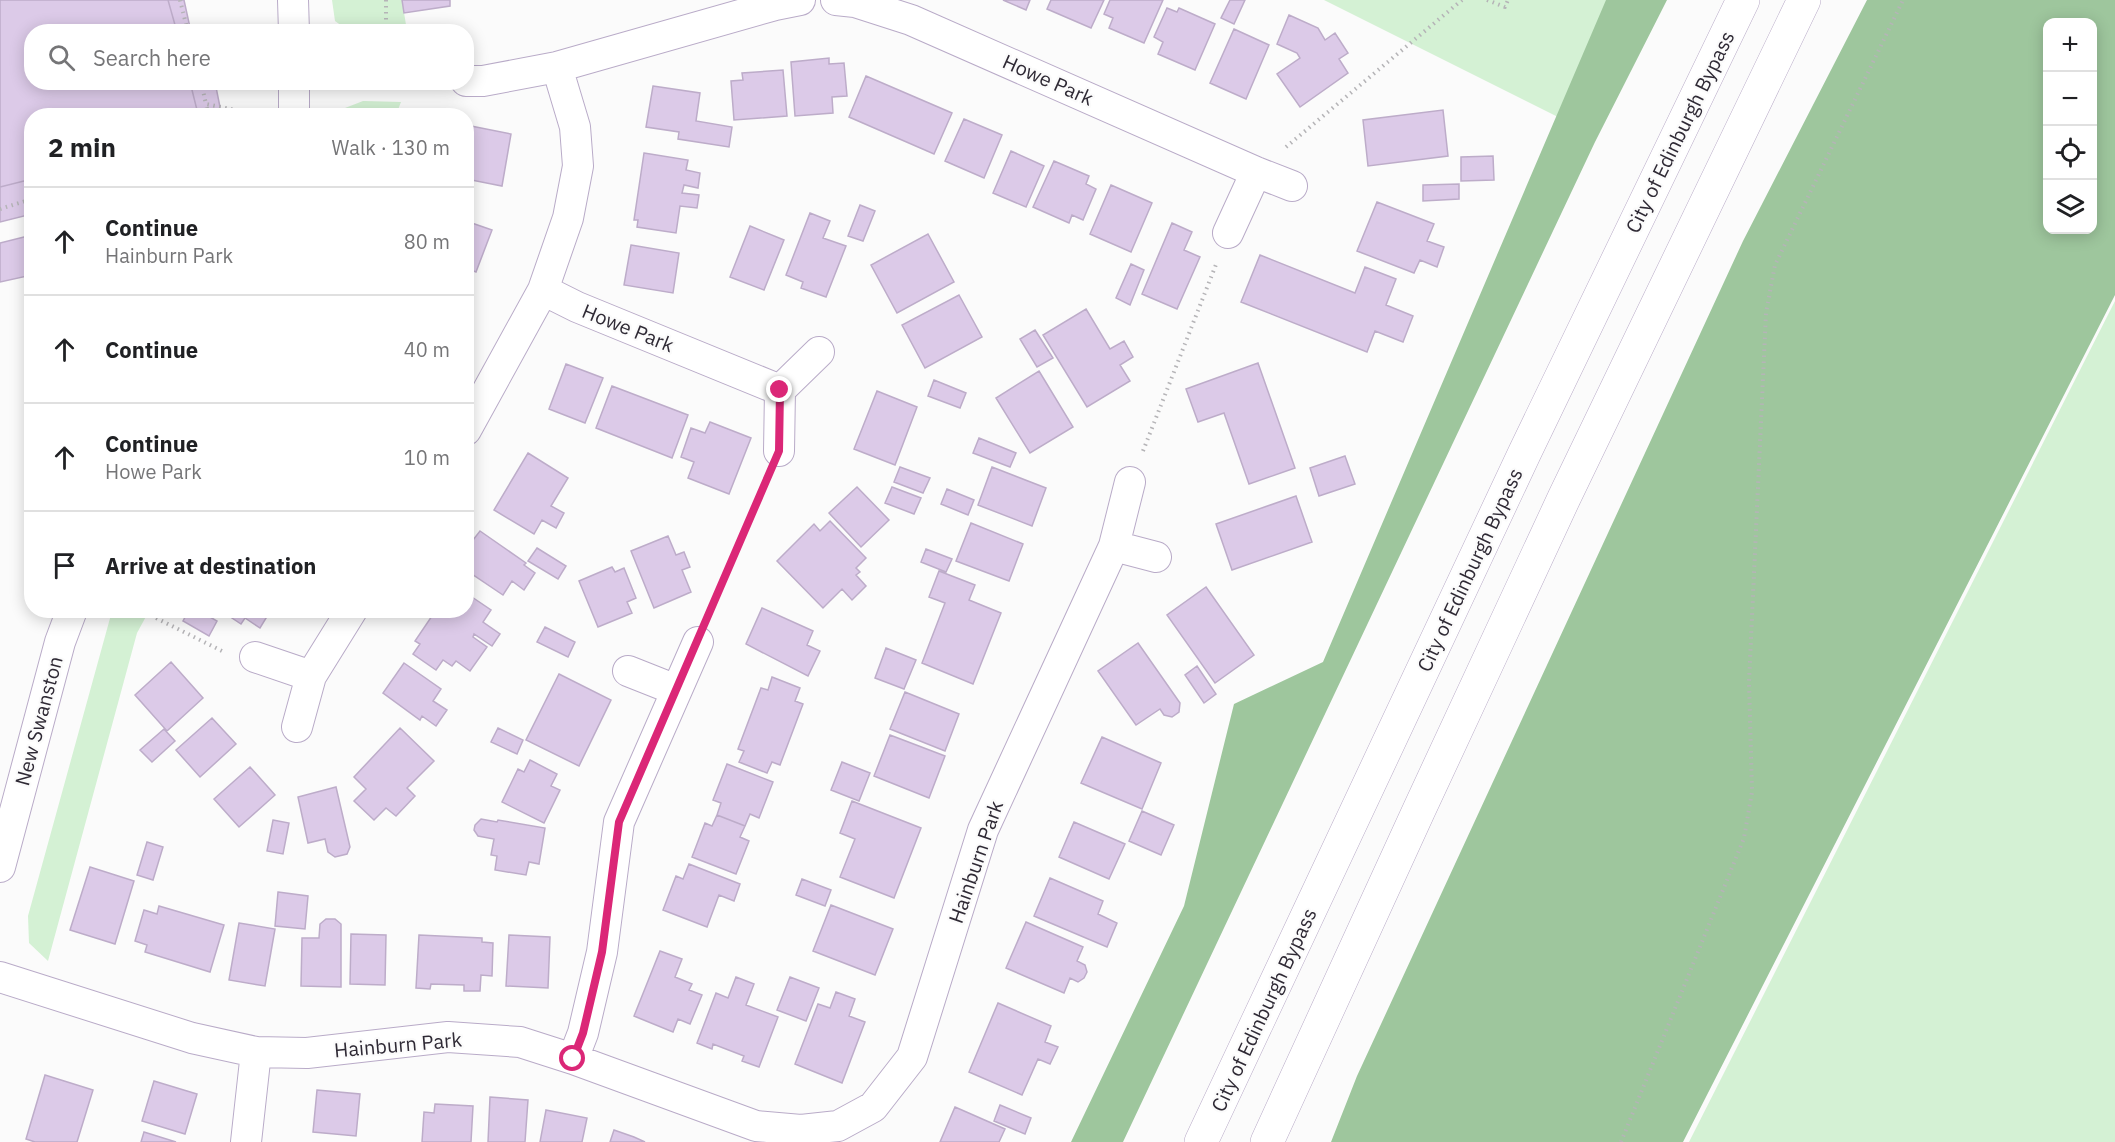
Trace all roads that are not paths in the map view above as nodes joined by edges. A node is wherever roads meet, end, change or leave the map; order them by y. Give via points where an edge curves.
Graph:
1 (294, 0) edge
2 (800, 0) edge
3 (836, 0) edge
4 (1743, 0) edge
5 (1804, 0) edge
6 (294, 24) edge
7 (557, 67) junction
8 (474, 81) edge
9 (294, 90) edge
10 (294, 108) edge
11 (1256, 172) junction
12 (1292, 186) dead end
13 (1228, 233) road end
14 (543, 290) junction
15 (819, 352) dead end
16 (780, 390) junction
17 (474, 415) edge
18 (779, 451) road end
19 (1130, 482) road end
20 (1114, 546) junction
21 (1156, 557) dead end
22 (69, 618) edge
23 (347, 618) edge
24 (698, 642) road end
25 (255, 657) road end
26 (628, 670) dead end
27 (311, 676) junction
28 (676, 690) junction
29 (297, 727) dead end
30 (0, 867) edge
31 (0, 977) edge
32 (256, 1052) junction
33 (573, 1059) junction
34 (839, 1134) edge
35 (246, 1142) edge
36 (1202, 1142) edge
37 (1267, 1142) edge

1 - 6 street
2 - 7 street
3 - 11 street, Howe Park via 911,20
4 - 36 highway, City of Edinburgh Bypass via 1525,452
5 - 37 highway via 1559,509
7 - 8 street
7 - 14 street via 575,128 578,166 568,218
9 - 10 street
11 - 12 street, Howe Park
11 - 13 street
14 - 16 street, Howe Park
14 - 17 street
15 - 16 street
16 - 18 street
19 - 20 street, Hainburn Park
20 - 21 street
20 - 34 street, Hainburn Park via 983,830 912,1057 873,1107
22 - 30 street, New Swanston
23 - 27 street
24 - 28 street
25 - 27 street
26 - 28 street
27 - 29 street
28 - 33 street via 619,822 602,952
31 - 32 street, Hainburn Park via 192,1038
32 - 33 street, Hainburn Park via 307,1053 448,1037 520,1042
32 - 35 street
33 - 34 street, Hainburn Park via 756,1126

